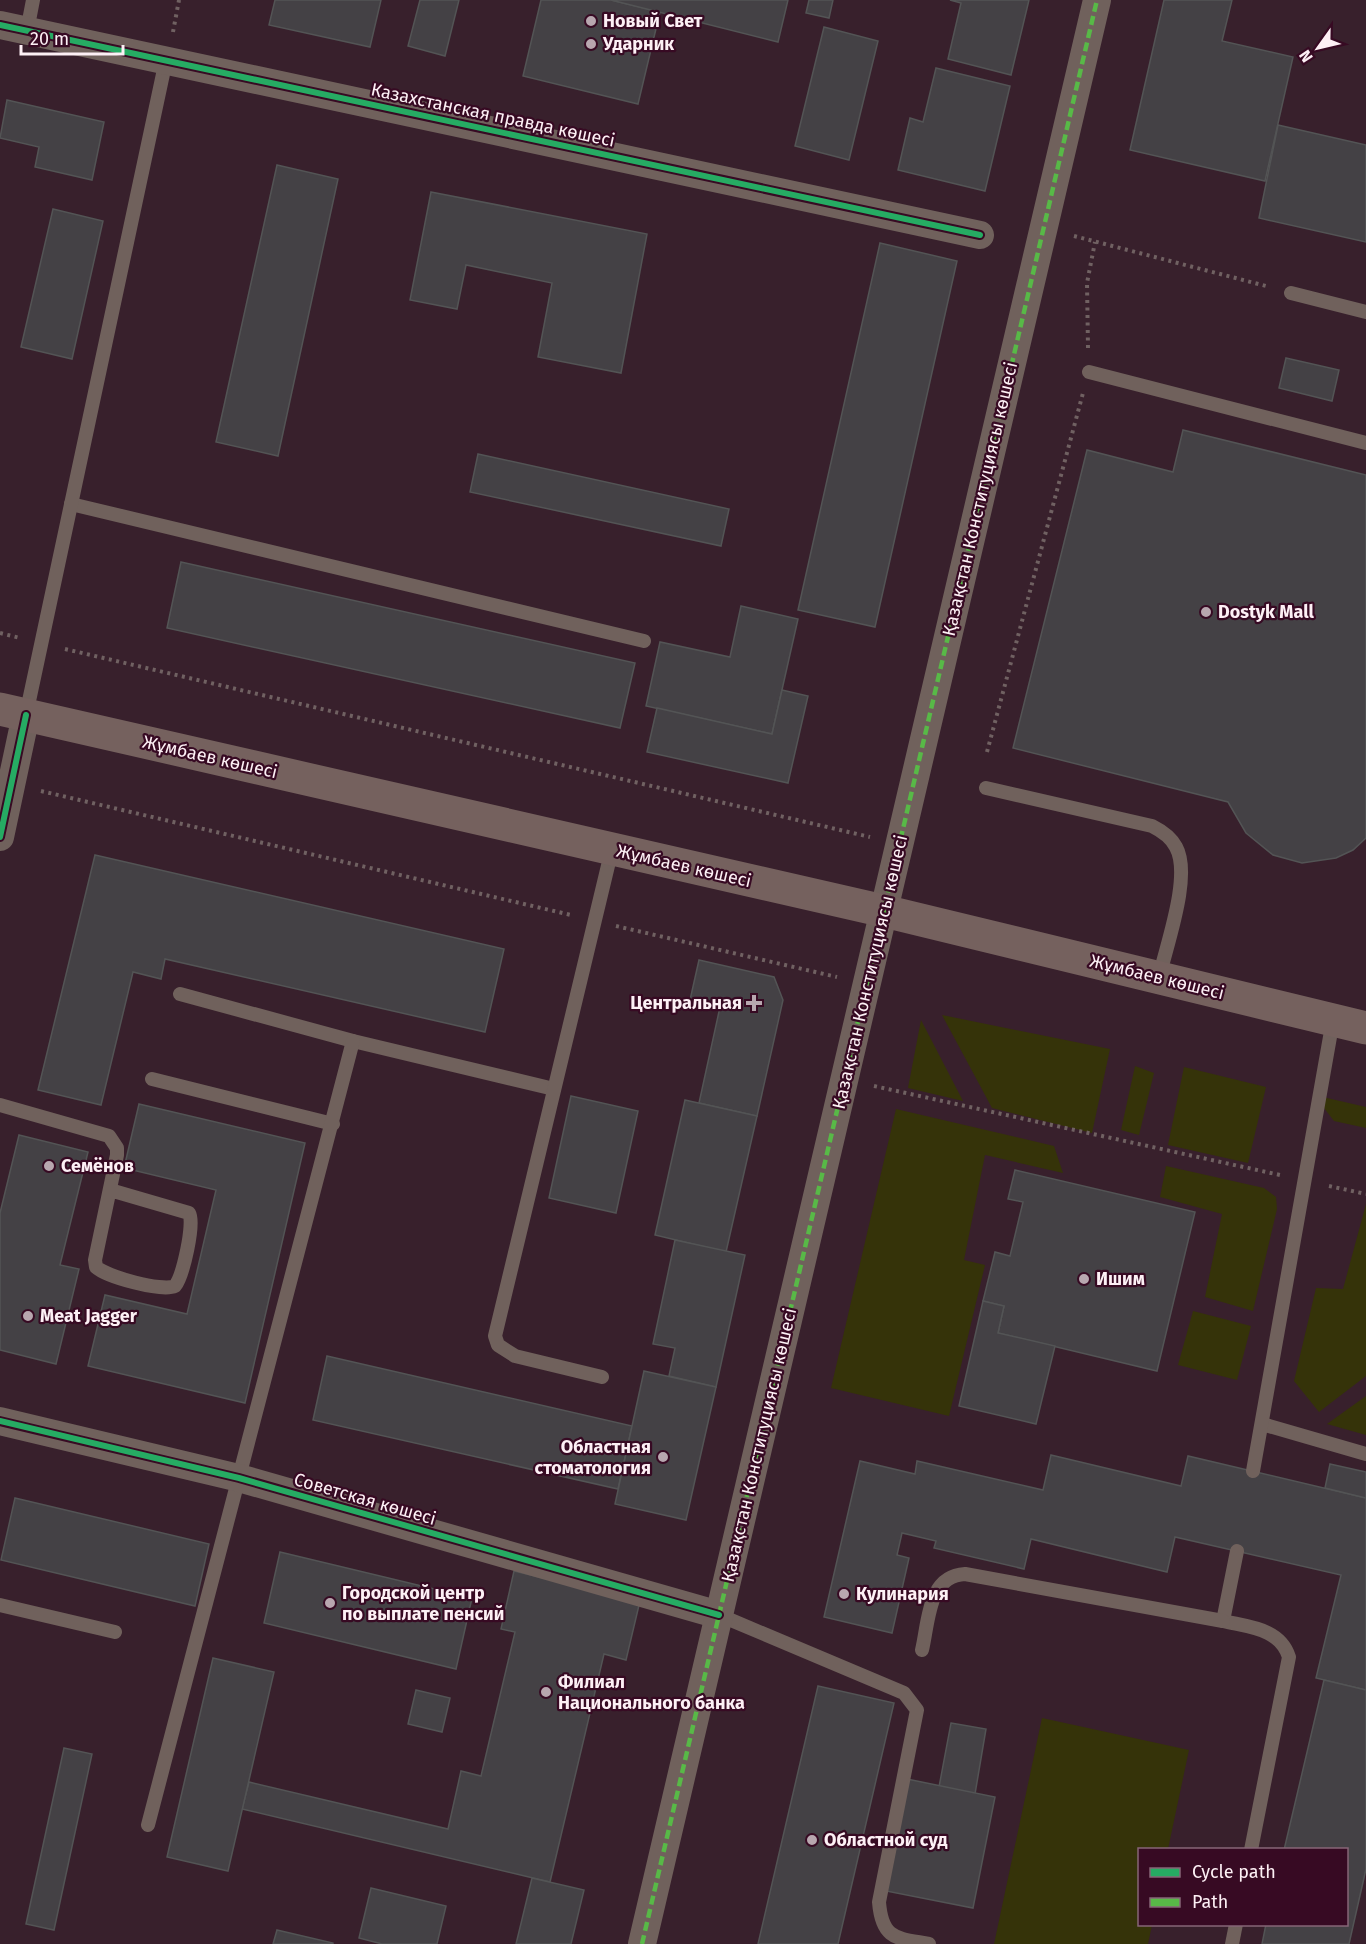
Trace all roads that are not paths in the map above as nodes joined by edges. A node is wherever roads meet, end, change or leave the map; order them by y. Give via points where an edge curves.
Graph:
1 (33, 0) edge
2 (1097, 0) edge
3 (13, 28) edge
4 (166, 60) junction
5 (980, 235) dead end
6 (1291, 293) road end
7 (1366, 312) edge
8 (1089, 372) road end
9 (1366, 443) edge
10 (71, 504) junction
11 (644, 641) dead end
12 (13, 712) edge
13 (986, 788) dead end
14 (0, 837) edge
15 (612, 849) junction
16 (884, 911) junction
17 (1159, 978) junction
18 (180, 994) dead end
19 (1333, 1020) junction
20 (1366, 1028) edge
21 (353, 1041) junction
22 (152, 1079) dead end
23 (554, 1089) junction
24 (0, 1105) edge
25 (333, 1124) junction
26 (110, 1190) junction
27 (602, 1377) dead end
28 (1262, 1424) junction
29 (1, 1428) edge
30 (1366, 1454) edge
31 (1252, 1471) dead end
32 (239, 1478) junction
33 (1237, 1551) dead end
34 (0, 1605) edge
35 (719, 1615) junction
36 (1223, 1621) junction
37 (115, 1632) dead end
38 (922, 1650) dead end
39 (148, 1825) dead end
40 (1251, 1848) edge
41 (1236, 1926) edge
42 (642, 1944) edge
43 (929, 1944) edge
44 (1232, 1944) edge

1 - 3 lane
2 - 16 street, Қазақстан Конституциясы көшесі
3 - 4 street, Казахстанская правда көшесі
4 - 5 street, Казахстанская правда көшесі
4 - 10 lane
6 - 7 lane
8 - 9 lane
10 - 11 lane
10 - 12 lane via 43,644
12 - 14 street via 11,784
12 - 15 main road, Жұмбаев көшесі
13 - 17 lane via 1152,826 1172,841 1179,853 1182,876
15 - 16 main road, Жұмбаев көшесі
15 - 23 lane
16 - 17 main road, Жұмбаев көшесі
16 - 35 street, Қазақстан Конституциясы көшесі
17 - 19 main road, Жұмбаев көшесі
18 - 21 lane
19 - 20 main road, Жұмбаев көшесі
19 - 28 lane
21 - 23 lane
21 - 25 lane
22 - 25 lane
23 - 27 lane via 495,1336 498,1345 515,1356
24 - 26 lane via 109,1136 117,1148
25 - 32 lane
26 - 26 lane via 94,1260 96,1267 109,1275 163,1288 175,1286 191,1226 189,1213
28 - 30 lane
28 - 31 lane
29 - 32 street, Советская көшесі
32 - 35 street, Советская көшесі
32 - 39 lane
33 - 36 lane
34 - 37 lane
35 - 42 street, Қазақстан Конституциясы көшесі
35 - 43 lane via 904,1693 916,1710 879,1902 881,1922 895,1938
36 - 38 lane via 956,1574 939,1584 934,1594
36 - 40 lane via 1278,1637 1289,1657
41 - 44 lane

